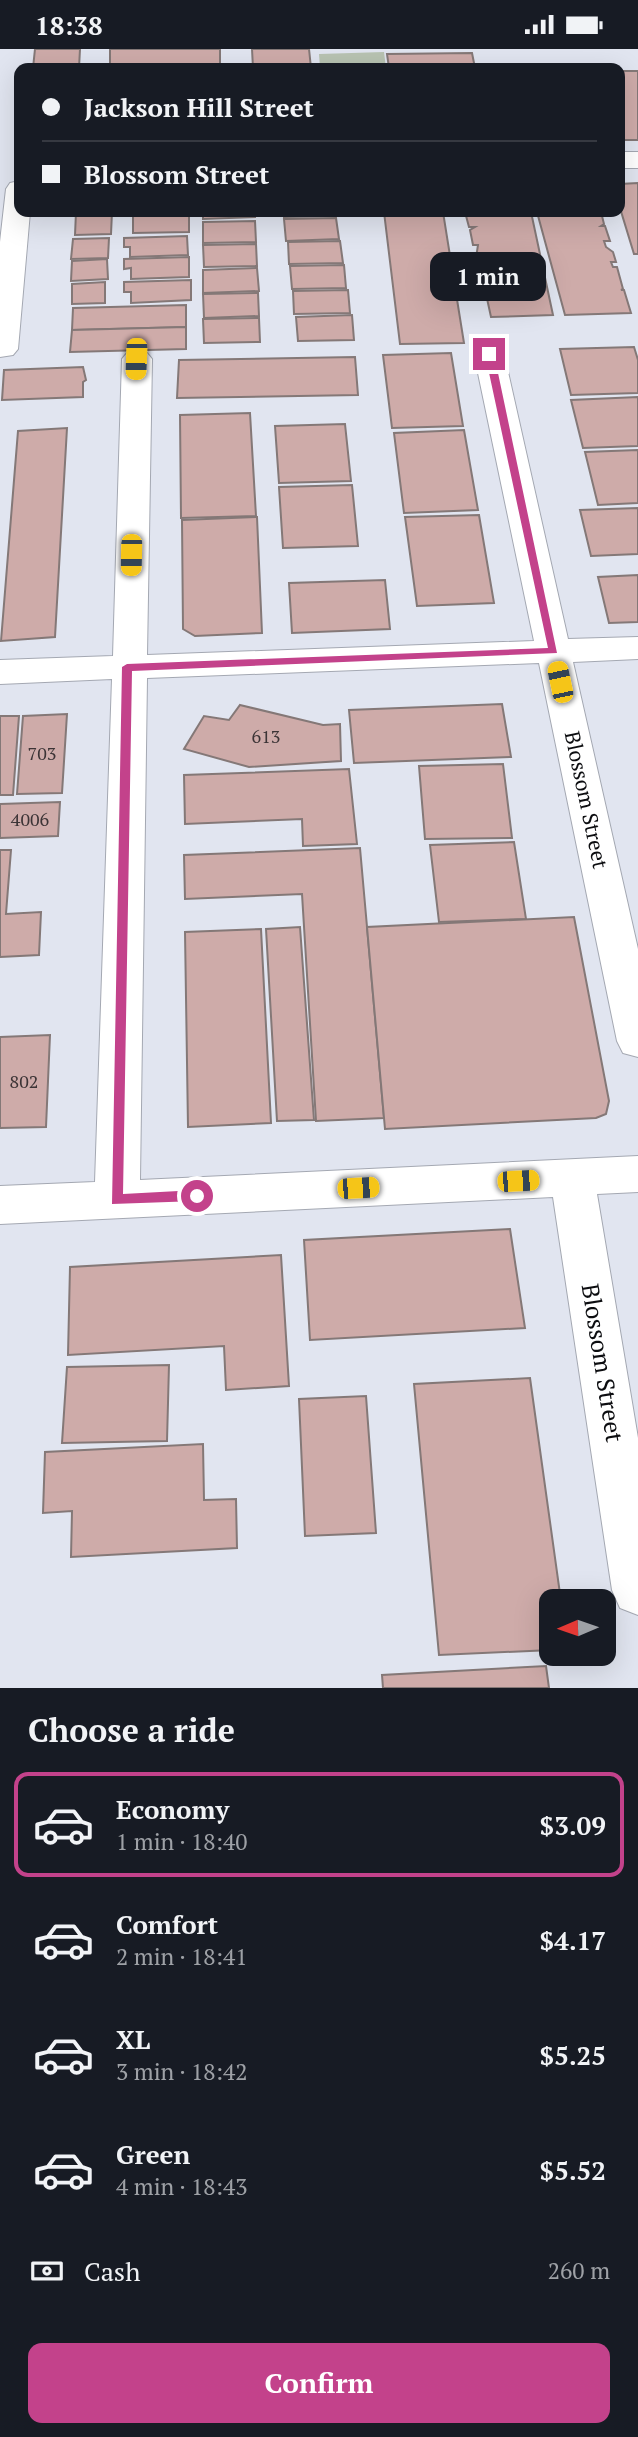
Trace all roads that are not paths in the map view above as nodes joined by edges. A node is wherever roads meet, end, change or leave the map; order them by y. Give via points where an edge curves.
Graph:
1 (16, 217) edge
2 (3, 349) dead end
3 (489, 354) dead end
4 (136, 359) dead end
5 (638, 648) edge
6 (554, 651) junction
7 (127, 667) junction
8 (0, 672) edge
9 (638, 1041) edge
10 (638, 1174) edge
11 (572, 1178) junction
12 (117, 1200) junction
13 (0, 1205) edge
14 (638, 1590) edge

1 - 2 street
3 - 6 street, Blossom Street
4 - 7 street
5 - 6 street
6 - 7 street
6 - 9 street, Blossom Street
7 - 8 street
7 - 12 street
10 - 11 street
11 - 12 street
11 - 14 street, Blossom Street
12 - 13 street

